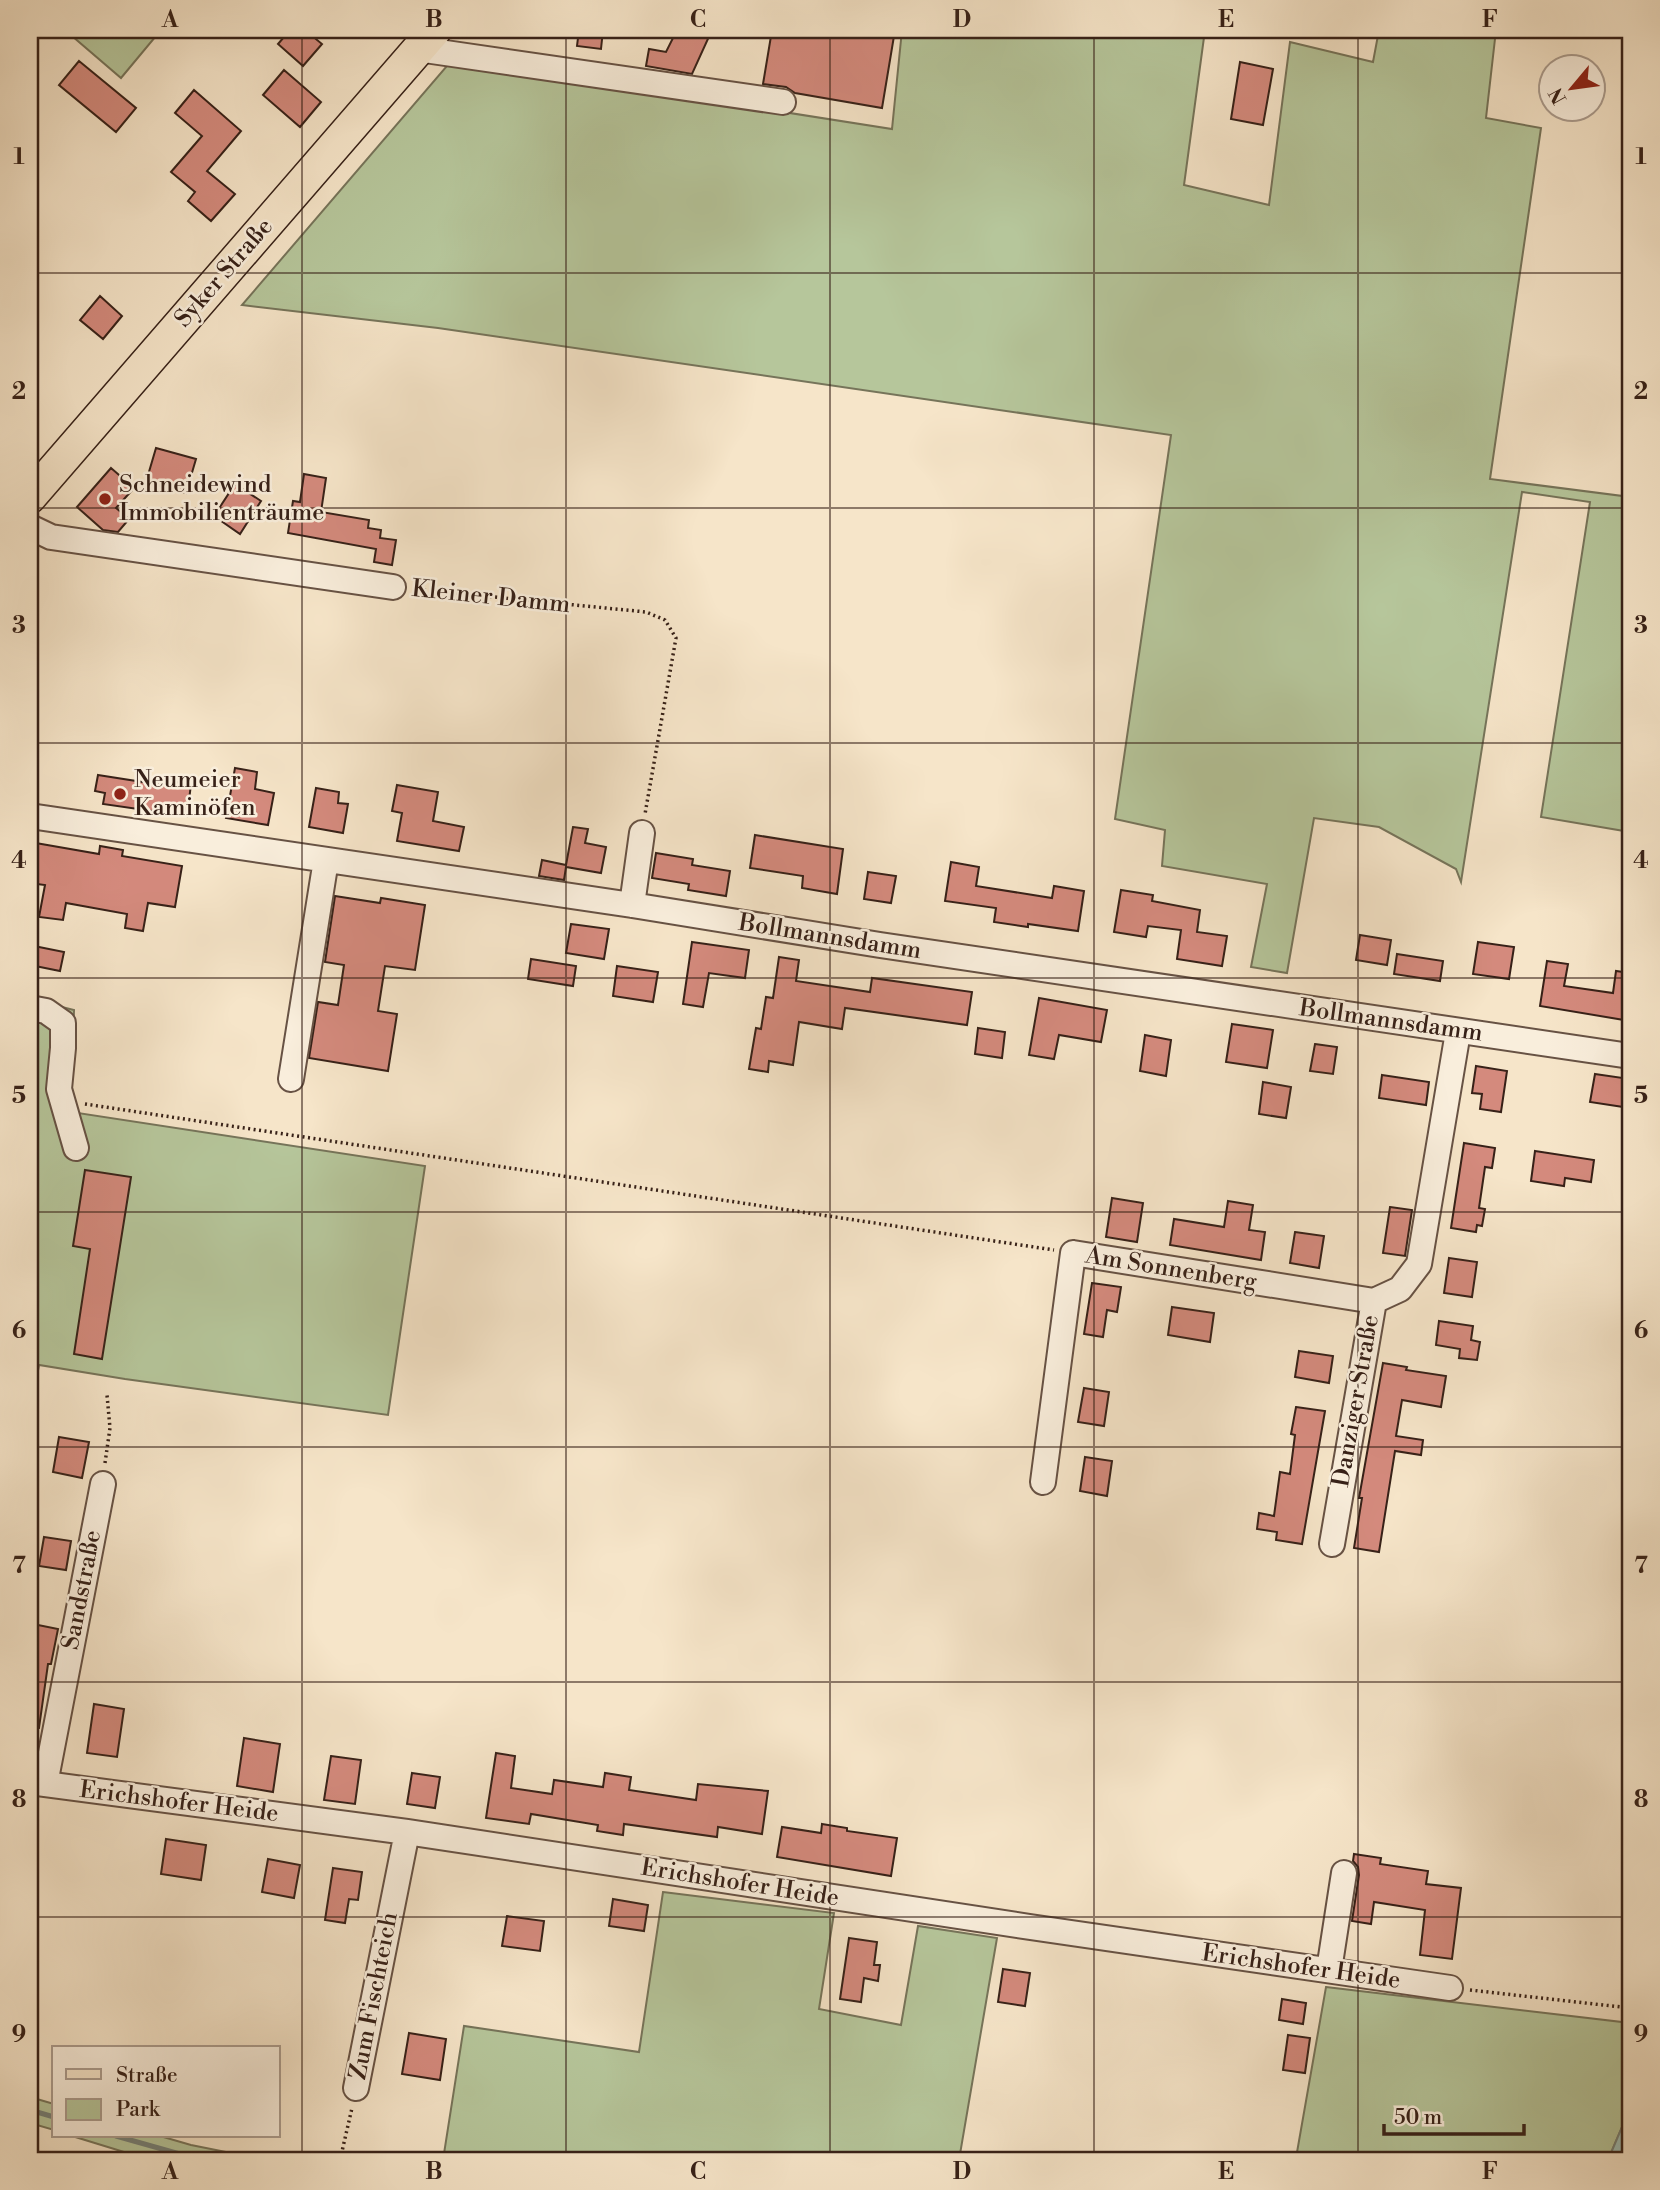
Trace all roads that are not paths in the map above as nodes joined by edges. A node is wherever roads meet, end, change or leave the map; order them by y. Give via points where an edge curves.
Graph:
1 (427, 39) edge
2 (783, 103) dead end
3 (30, 497) edge
4 (30, 527) edge
5 (393, 587) road end
6 (30, 816) edge
7 (642, 833) road end
8 (326, 860) junction
9 (632, 905) junction
10 (30, 1008) edge
11 (1458, 1031) junction
12 (1630, 1056) edge
13 (291, 1079) dead end
14 (76, 1148) dead end
15 (1374, 1301) junction
16 (1043, 1482) dead end
17 (103, 1485) road end
18 (1332, 1544) dead end
19 (37, 1783) edge
20 (407, 1832) junction
21 (1344, 1873) dead end
22 (1329, 1970) junction
23 (1450, 1988) road end
24 (356, 2088) road end

1 - 2 street, Syker Straße
1 - 3 main road, Syker Straße
4 - 5 street, Kleiner Damm via 51,537
6 - 8 street, Bollmannsdamm
7 - 9 street
8 - 9 street, Bollmannsdamm
8 - 13 street
9 - 11 street, Bollmannsdamm
10 - 14 street via 46,1011 62,1023 59,1089
11 - 12 street, Bollmannsdamm
11 - 15 street, Danziger Straße via 1419,1264 1400,1289
15 - 16 street, Am Sonnenberg via 1073,1253
15 - 18 street, Danziger Straße
17 - 19 street, Sandstraße
19 - 20 street, Erichshofer Heide
20 - 22 street, Erichshofer Heide
20 - 24 street, Zum Fischteich
21 - 22 street
22 - 23 street, Erichshofer Heide

